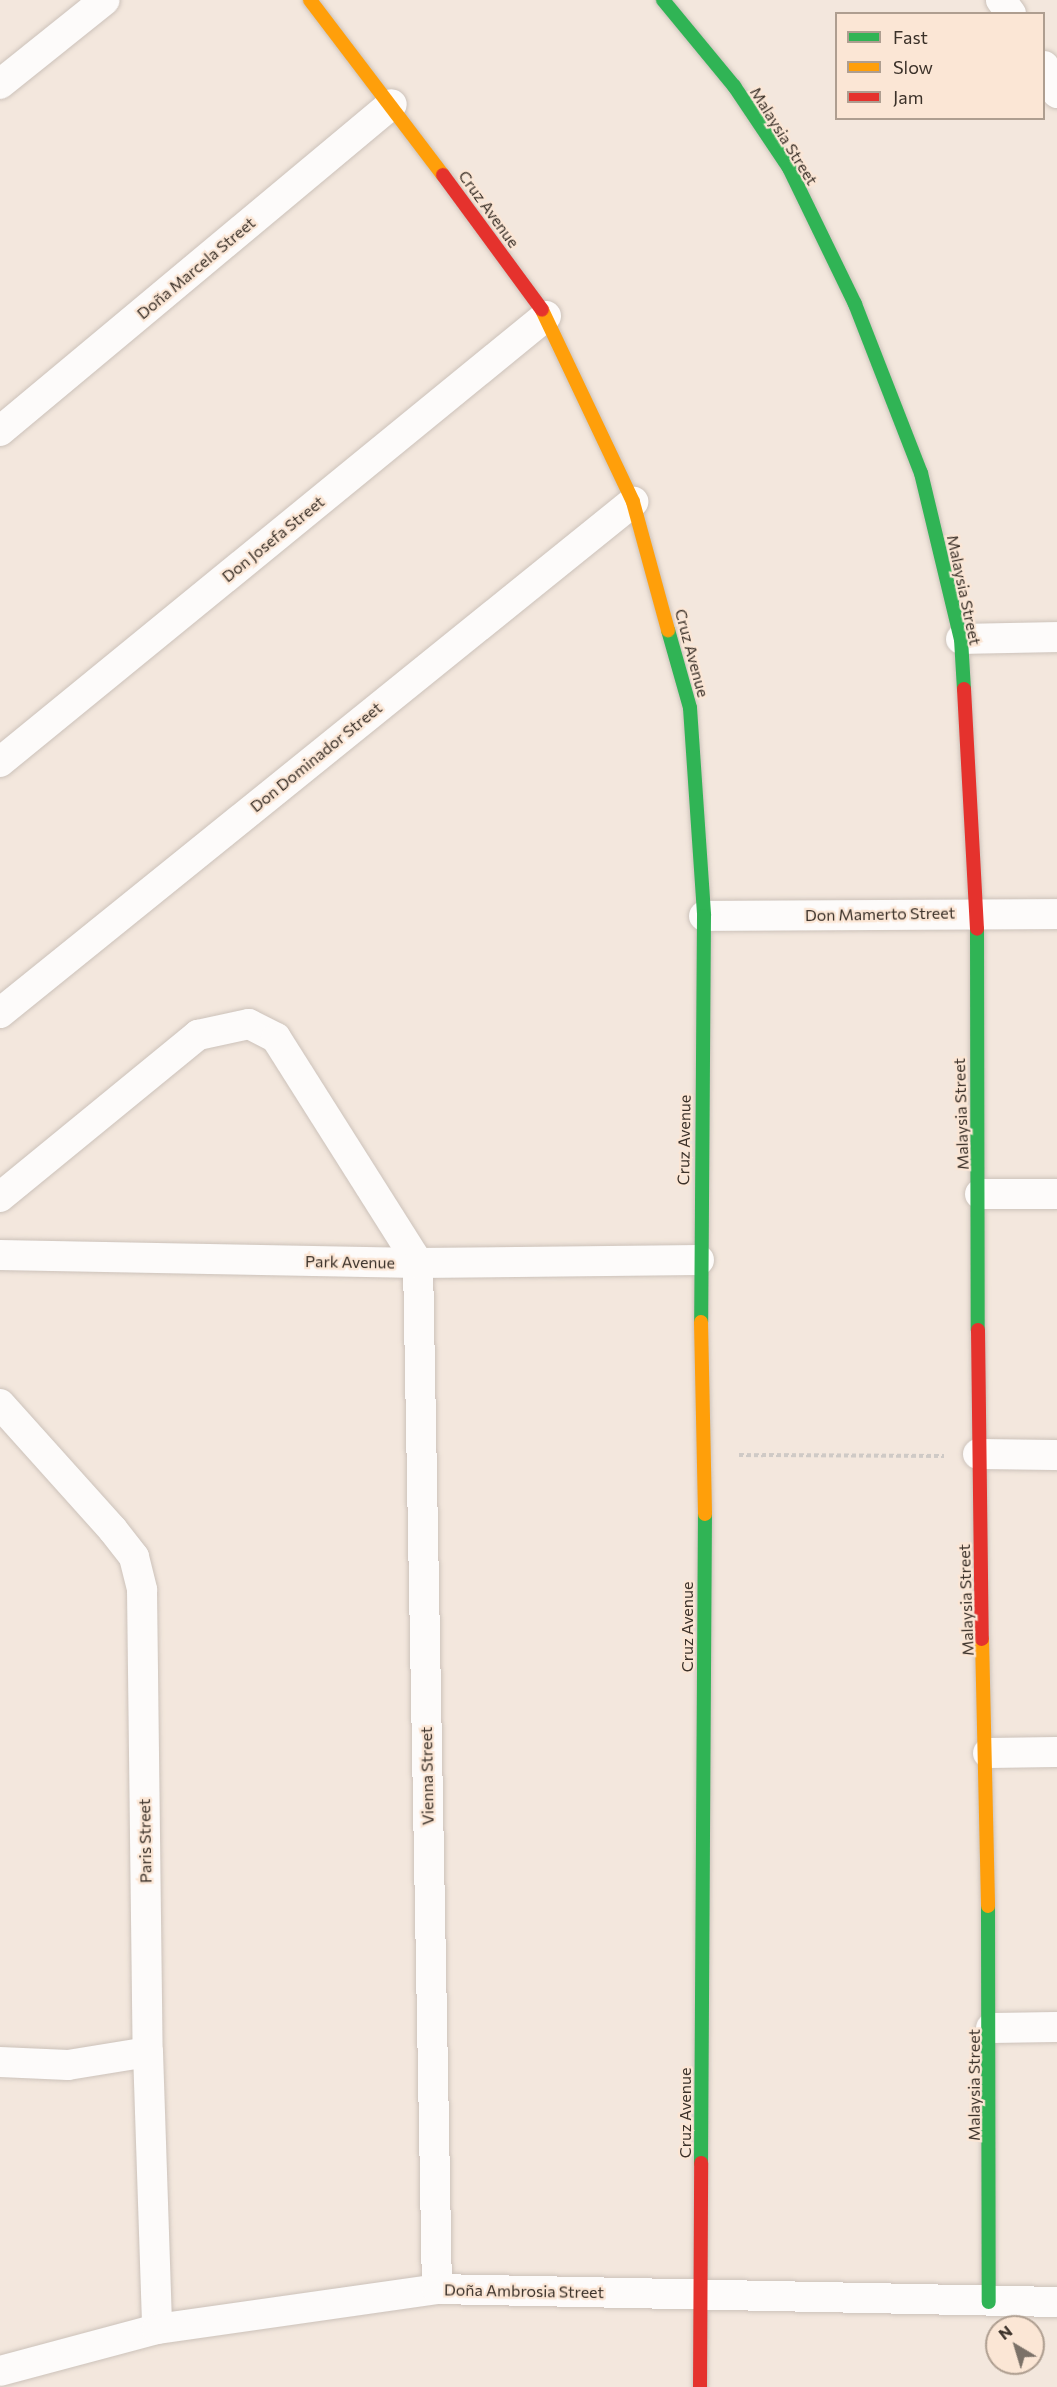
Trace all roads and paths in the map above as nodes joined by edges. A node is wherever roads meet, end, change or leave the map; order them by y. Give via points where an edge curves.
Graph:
1 (105, 0) edge
2 (310, 0) edge
3 (663, 0) edge
4 (1045, 68) edge
5 (0, 84) edge
6 (1057, 93) edge
7 (392, 104) junction
8 (546, 316) junction
9 (0, 431) edge
10 (633, 502) junction
11 (1057, 637) edge
12 (961, 639) junction
13 (0, 762) edge
14 (977, 913) junction
15 (1057, 914) edge
16 (704, 916) junction
17 (0, 1013) edge
18 (980, 1194) junction
19 (1057, 1194) edge
20 (0, 1197) edge
21 (0, 1255) edge
22 (699, 1260) junction
23 (418, 1263) junction
24 (0, 1404) edge
25 (705, 1453) junction
26 (978, 1454) junction
27 (1057, 1455) edge
28 (1057, 1752) edge
29 (988, 1753) junction
30 (1057, 2027) edge
31 (991, 2028) junction
32 (148, 2052) junction
33 (0, 2062) edge
34 (437, 2289) junction
35 (701, 2294) junction
36 (989, 2302) junction
37 (1057, 2302) edge
38 (157, 2329) junction
39 (0, 2371) edge
40 (700, 2387) edge

1 - 5 street
2 - 7 street, Cruz Avenue
3 - 12 street, Malaysia Street via 734,86 789,168 855,304 921,473
4 - 6 street
7 - 8 street, Cruz Avenue
7 - 9 street, Doña Marcela Street
8 - 10 street, Cruz Avenue
8 - 13 street, Don Josefa Street
10 - 16 street, Cruz Avenue via 690,708
10 - 17 street, Don Dominador Street
11 - 12 street
12 - 14 street, Malaysia Street
14 - 15 street, Don Mamerto Street
14 - 16 street, Don Mamerto Street
14 - 18 street, Malaysia Street via 975,1072
16 - 22 street, Cruz Avenue
18 - 19 street
18 - 26 street, Malaysia Street
20 - 23 street via 198,1035 249,1024 276,1038
21 - 23 street, Park Avenue
22 - 23 street, Park Avenue
22 - 25 street, Cruz Avenue
23 - 34 street, Vienna Street
24 - 32 street, Paris Street via 134,1557 142,1590
25 - 26 path via 917,1457
25 - 35 street, Cruz Avenue
26 - 27 street
26 - 29 street, Malaysia Street
28 - 29 street
29 - 31 street, Malaysia Street
30 - 31 street
31 - 36 street, Malaysia Street
32 - 33 street via 68,2065
32 - 38 street, Paris Street
34 - 35 street, Doña Ambrosia Street
34 - 38 street, Doña Ambrosia Street
35 - 36 street, Doña Ambrosia Street
35 - 40 street, Cruz Avenue
36 - 37 street, Doña Ambrosia Street
38 - 39 street, Doña Ambrosia Street

